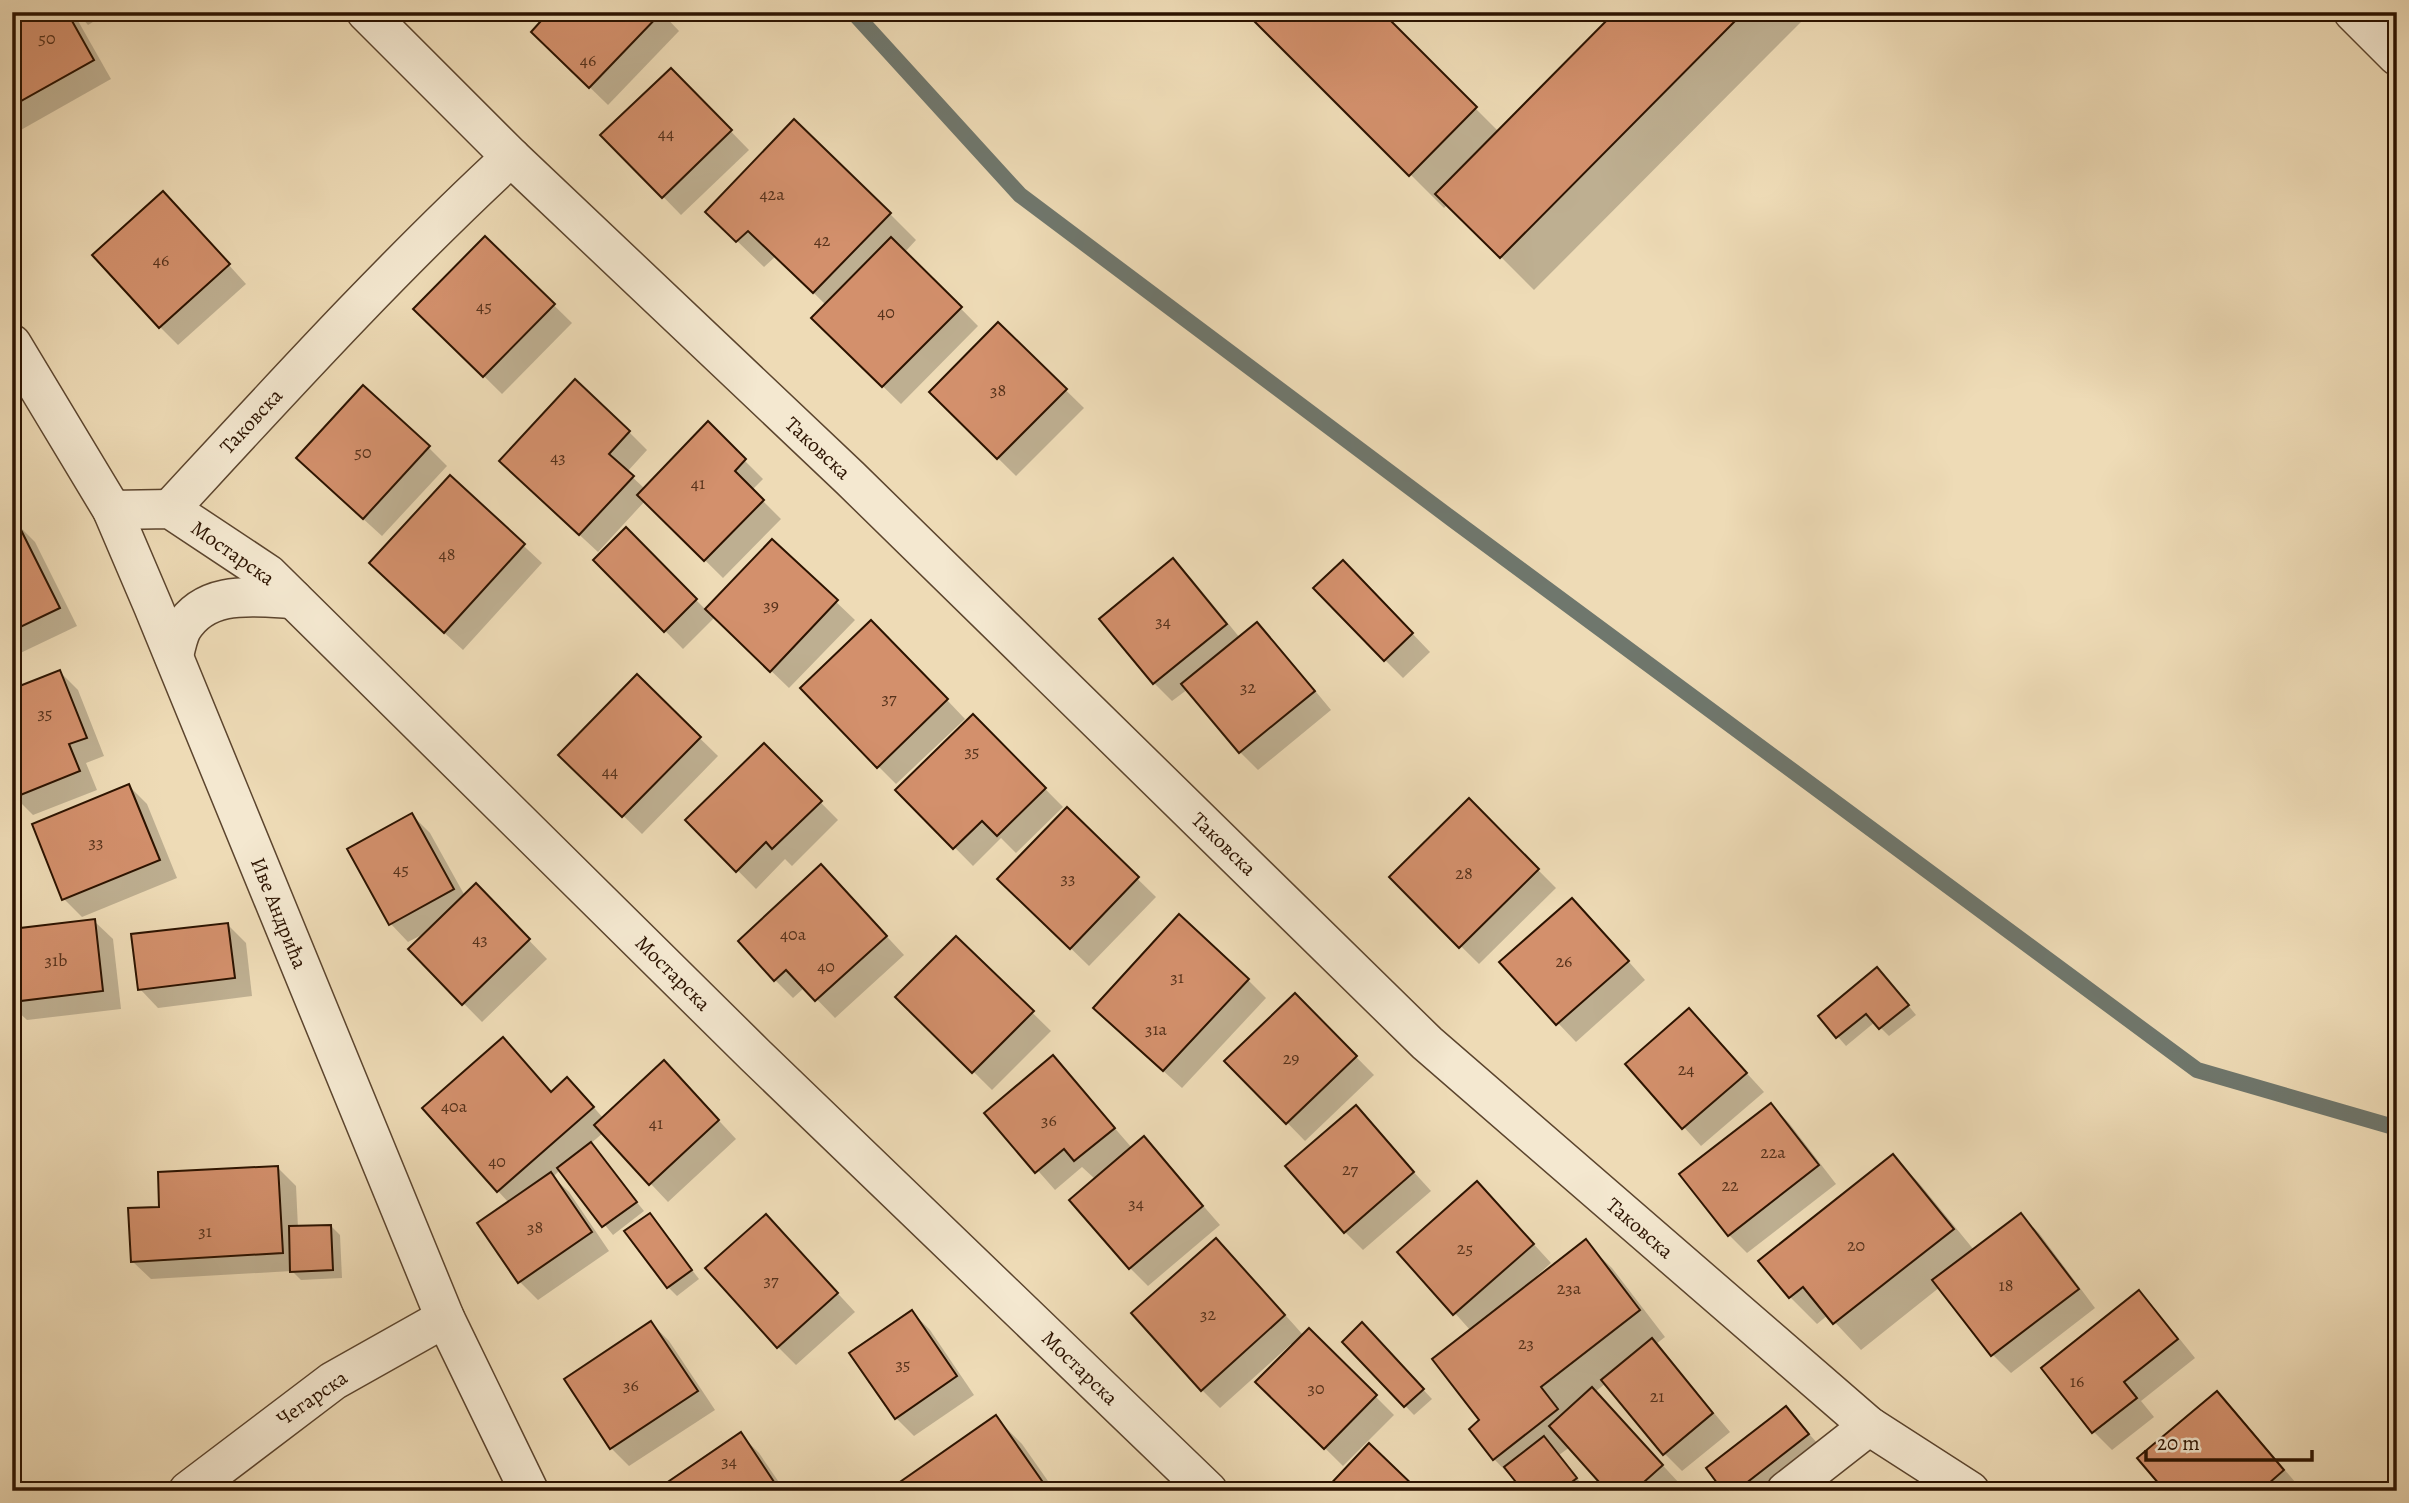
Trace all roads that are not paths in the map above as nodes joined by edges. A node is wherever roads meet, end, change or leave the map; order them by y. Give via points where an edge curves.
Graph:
1 (366, 12) edge
2 (2353, 12) edge
3 (2397, 56) edge
4 (511, 157) junction
5 (12, 344) edge
6 (170, 509) junction
7 (111, 510) junction
8 (293, 598) junction
9 (174, 656) junction
10 (445, 1318) junction
11 (1869, 1426) junction
12 (188, 1491) edge
13 (529, 1491) edge
14 (1208, 1491) edge
15 (1786, 1491) edge
16 (1970, 1491) edge

1 - 4 street, Таковска
2 - 3 street
4 - 6 street, Таковска via 437,226
4 - 11 street, Таковска via 850,478 1427,1043
5 - 7 street, Иве Андрића
6 - 7 street, Мостарска
6 - 8 street, Мостарска via 268,574
7 - 9 street, Иве Андрића
8 - 9 street via 237,596 215,601 196,611 181,631
8 - 14 street, Мостарска via 755,1055
9 - 10 street, Иве Андрића
10 - 12 street, Чегарска via 333,1381
10 - 13 street, Иве Андрића
11 - 15 street
11 - 16 street, Таковска

